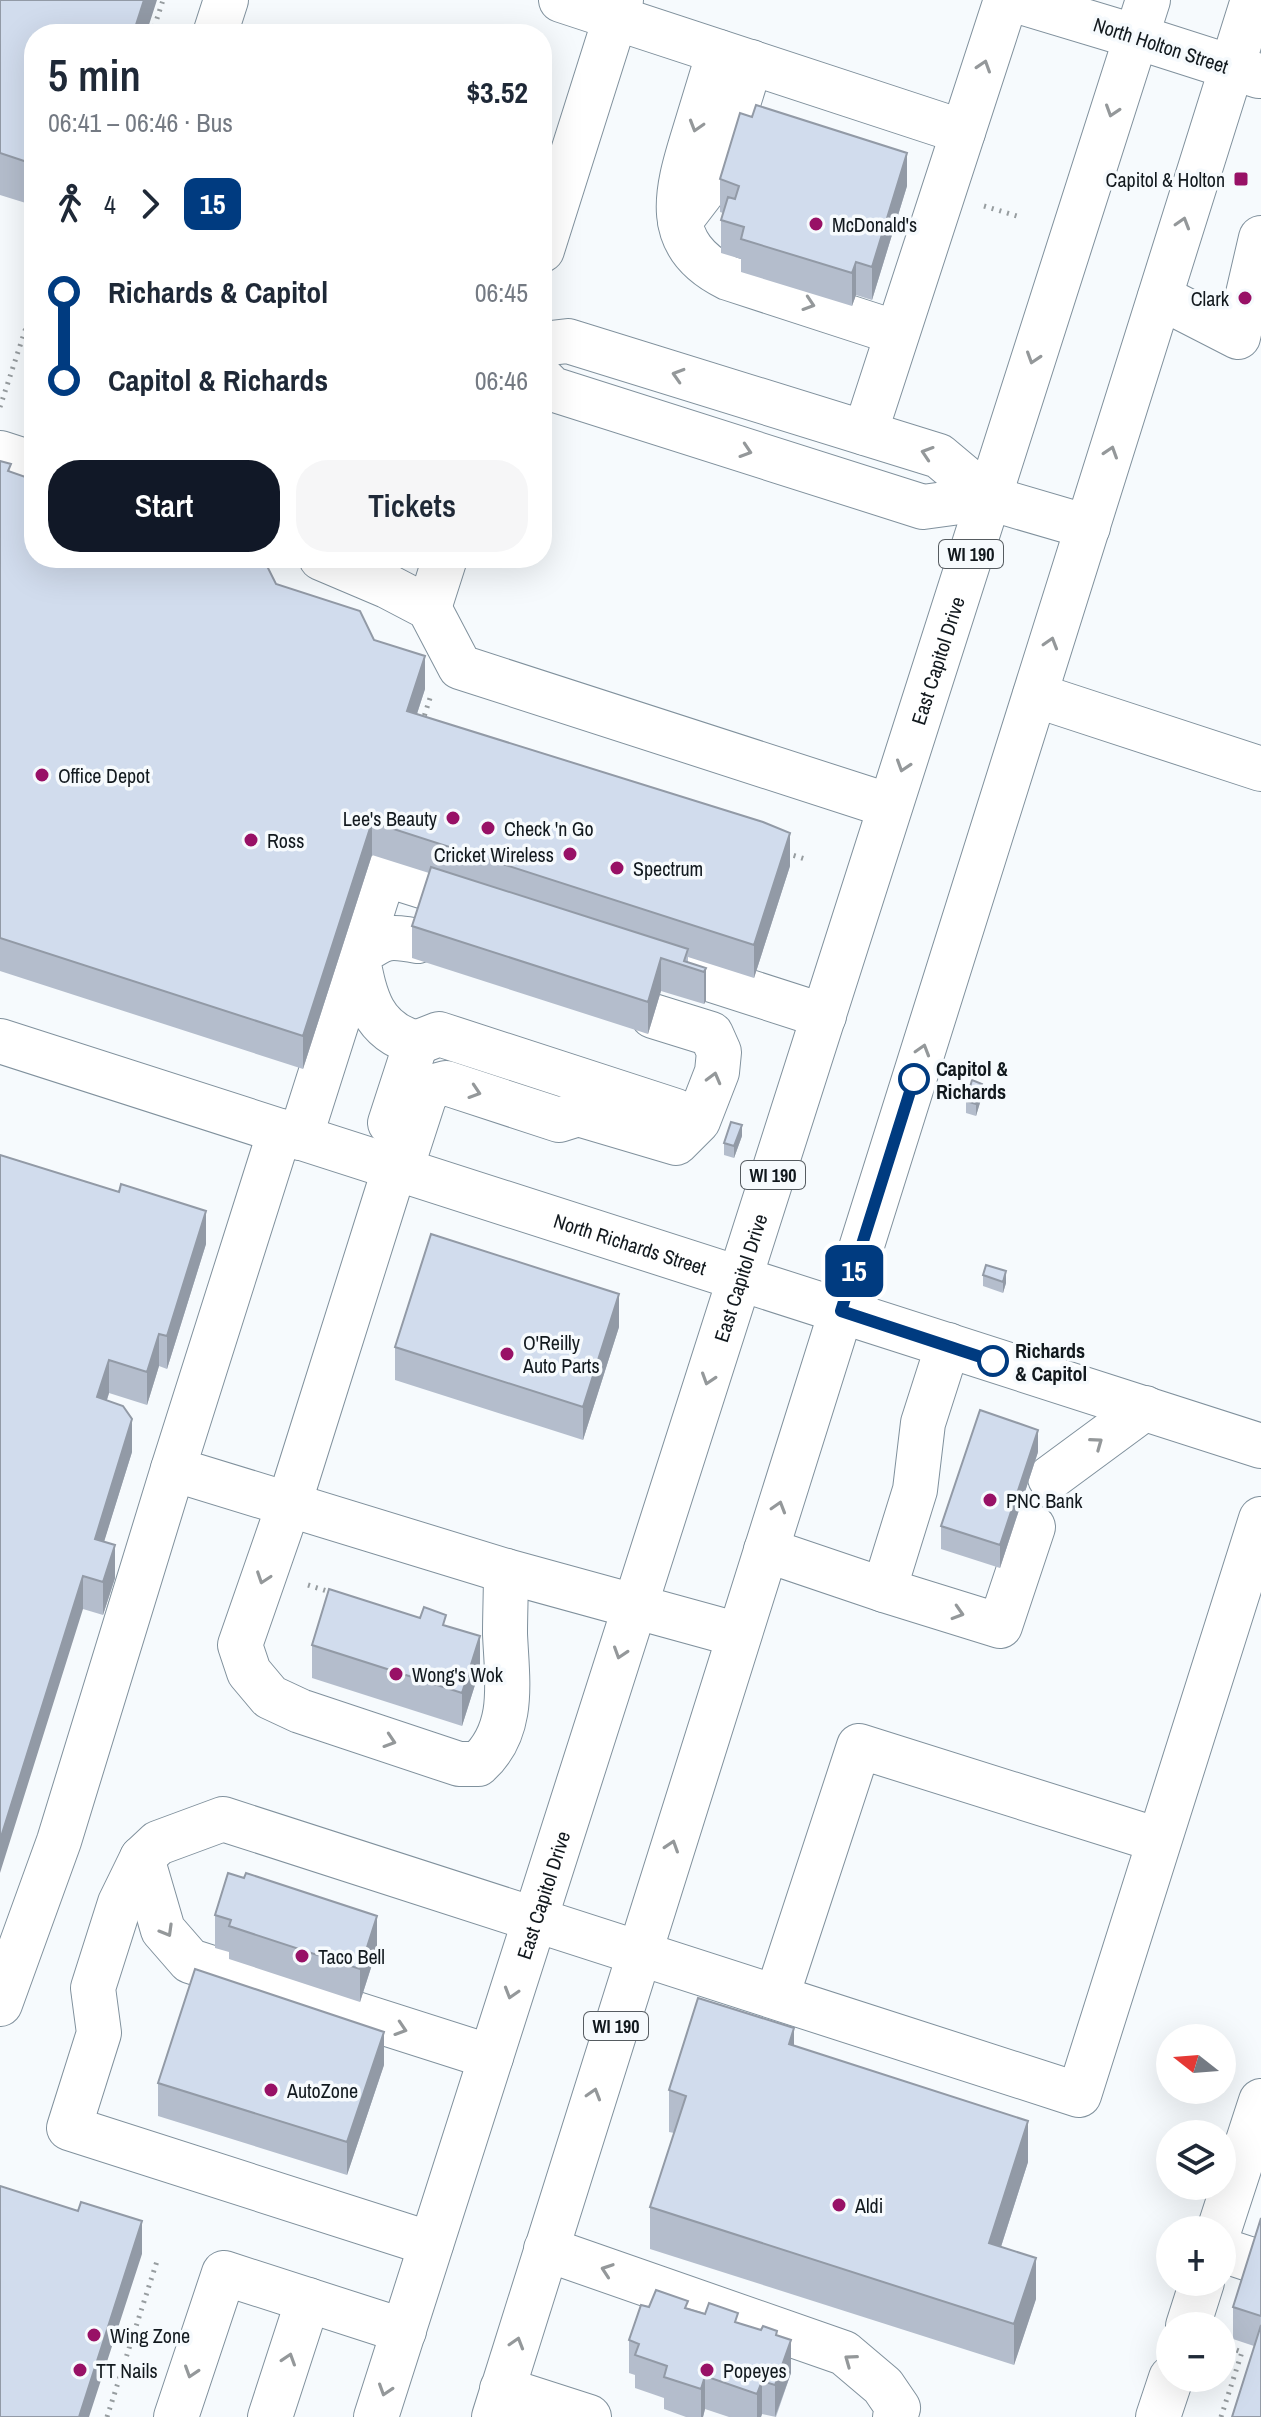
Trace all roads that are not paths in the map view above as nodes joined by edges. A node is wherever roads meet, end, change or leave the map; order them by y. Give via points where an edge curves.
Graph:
1 (226, 0) edge
2 (561, 0) edge
3 (1006, 0) edge
4 (1014, 0) edge
5 (1253, 0) edge
6 (618, 9) edge
7 (1142, 18) edge
8 (218, 24) edge
9 (735, 57) junction
10 (1247, 72) edge
11 (963, 132) junction
12 (552, 218) edge
13 (1261, 238) edge
14 (1160, 297) junction
15 (1252, 324) edge
16 (897, 333) junction
17 (552, 343) edge
18 (552, 389) edge
19 (865, 433) junction
20 (0, 453) edge
21 (24, 461) edge
22 (989, 498) junction
23 (1088, 527) junction
24 (345, 568) edge
25 (442, 568) edge
26 (429, 608) junction
27 (1035, 695) junction
28 (1261, 769) edge
29 (890, 806) junction
30 (521, 918) edge
31 (418, 941) edge
32 (612, 947) edge
33 (357, 955) junction
34 (653, 1016) edge
35 (824, 1016) junction
36 (0, 1041) edge
37 (416, 1043) junction
38 (676, 1127) junction
39 (290, 1134) junction
40 (391, 1166) junction
41 (740, 1278) junction
42 (841, 1311) junction
43 (948, 1345) junction
44 (1145, 1408) junction
45 (1261, 1446) edge
46 (173, 1469) junction
47 (1050, 1478) dead end
48 (289, 1504) junction
49 (1261, 1519) edge
50 (1033, 1527) dead end
51 (766, 1550) junction
52 (506, 1571) junction
53 (884, 1590) junction
54 (635, 1607) junction
55 (739, 1635) junction
56 (1158, 1840) junction
57 (142, 1858) junction
58 (534, 1919) junction
59 (638, 1952) junction
60 (777, 1996) junction
61 (0, 2004) edge
62 (491, 2057) junction
63 (1258, 2119) edge
64 (1224, 2216) edge
65 (431, 2244) junction
66 (546, 2249) junction
67 (308, 2300) junction
68 (404, 2331) junction
69 (1166, 2392) edge
70 (498, 2403) edge
71 (176, 2417) edge
72 (270, 2417) edge
73 (376, 2417) edge
74 (589, 2417) edge
75 (895, 2417) edge
76 (1158, 2417) edge

1 - 8 main road
2 - 6 main road
11 -> 3 main road
4 - 7 main road, North Holton Street
5 - 10 main road, WI 190
6 - 9 main road
6 - 12 main road
7 - 10 main road, North Holton Street
7 -> 22 main road, East Capitol Drive / WI 190
9 - 11 main road
9 -> 16 main road via 679,183 677,210 684,235 711,270 728,278
14 -> 10 main road, WI 190
11 - 16 main road
13 - 15 main road
14 - 15 main road
23 -> 14 main road, WI 190
16 - 19 main road
19 -> 17 main road via 568,341
18 -> 22 main road via 923,507
22 -> 19 main road via 939,456
20 - 21 main road
22 - 23 main road
22 -> 29 main road, East Capitol Drive / WI 190
27 -> 23 main road, WI 190
24 - 26 main road
25 - 26 main road
26 - 29 main road via 460,667
27 - 28 main road
42 -> 27 main road, WI 190
29 - 35 main road, East Capitol Drive / WI 190
30 - 33 main road via 384,874
31 - 33 main road via 384,938
32 - 35 main road
33 - 37 main road via 365,996 377,1019
33 - 39 main road
38 -> 34 main road via 698,1121 719,1052 711,1034
35 - 41 main road, East Capitol Drive / WI 190
36 - 39 main road, North Richards Street
37 - 38 main road via 439,1034
37 - 40 main road
40 -> 38 main road via 431,1087 446,1083 559,1120 578,1114
39 - 40 main road, North Richards Street
39 - 46 main road
40 - 41 main road, North Richards Street
40 - 48 main road
41 - 42 main road, North Richards Street
41 -> 54 main road, East Capitol Drive / WI 190
42 - 43 main road, North Richards Street
51 -> 42 main road, WI 190
43 - 44 main road, North Richards Street
43 - 53 main road via 923,1423 915,1490
44 - 45 main road, North Richards Street
47 -> 44 main road
46 - 48 main road
46 - 61 main road via 59,1841
48 - 52 main road
48 -> 52 main road via 240,1645 249,1672 270,1697 300,1711 459,1764 478,1764 490,1753 509,1700
49 - 56 main road
53 -> 50 main road via 1000,1626
51 - 53 main road
51 - 55 main road, WI 190
52 - 54 main road
54 - 55 main road
54 -> 58 main road, East Capitol Drive / WI 190
59 -> 55 main road, WI 190
56 - 60 main road via 859,1746
56 - 60 main road via 1079,2095
57 - 58 main road via 158,1843 223,1819
57 -> 62 main road via 163,1930 190,1961
57 - 65 main road via 120,1903 93,1988 99,2033 69,2128
58 - 59 main road
58 -> 62 main road, East Capitol Drive / WI 190
59 - 60 main road
66 -> 59 main road, WI 190
62 - 65 main road, East Capitol Drive / WI 190
63 - 64 main road
65 - 68 main road, East Capitol Drive / WI 190
70 -> 66 main road, WI 190
75 -> 66 main road via 898,2408 883,2386 844,2353
67 - 68 main road
67 -> 71 main road via 224,2273
72 -> 67 main road
68 -> 73 main road, East Capitol Drive / WI 190
69 - 76 main road
70 - 74 main road

